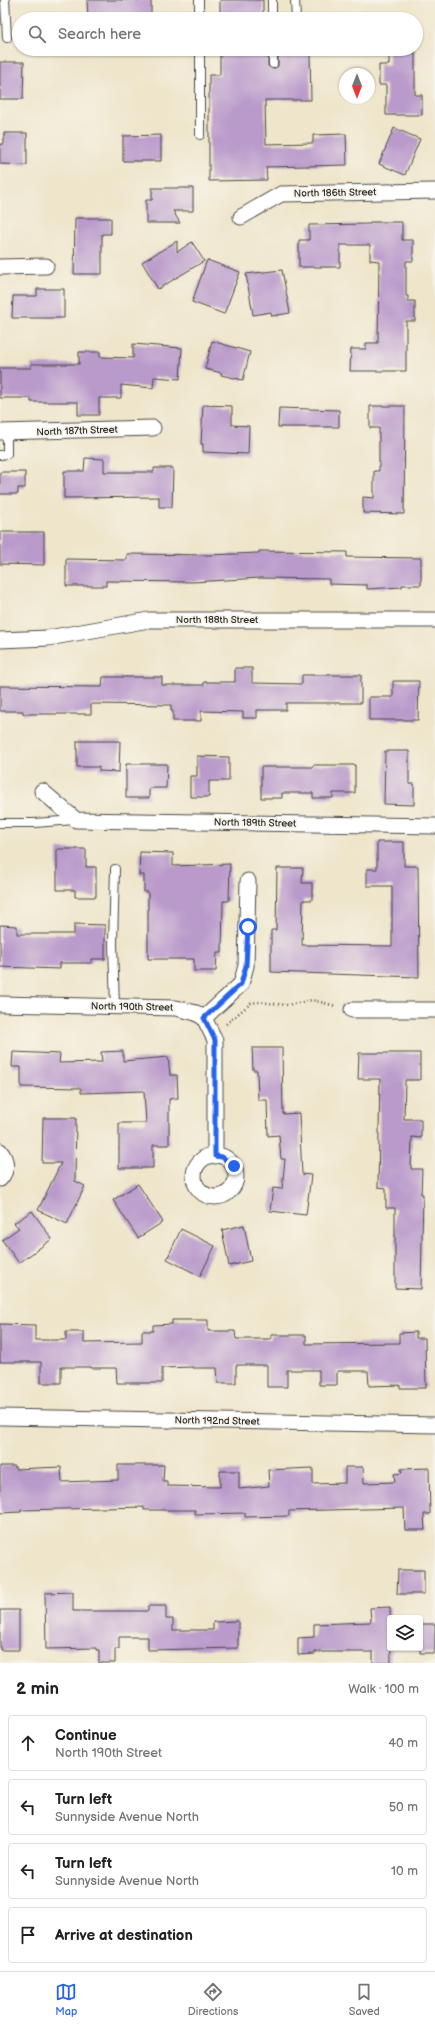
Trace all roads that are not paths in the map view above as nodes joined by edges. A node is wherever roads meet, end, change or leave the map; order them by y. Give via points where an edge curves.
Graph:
1 (5, 0) edge
2 (199, 0) edge
3 (272, 0) edge
4 (295, 0) edge
5 (199, 12) edge
6 (272, 12) edge
7 (296, 12) edge
8 (7, 38) dead end
9 (200, 56) edge
10 (273, 56) edge
11 (273, 64) dead end
12 (200, 135) dead end
13 (435, 191) edge
14 (241, 217) dead end
15 (46, 266) dead end
16 (0, 267) edge
17 (153, 428) dead end
18 (3, 432) edge
19 (0, 454) edge
20 (435, 620) edge
21 (0, 640) edge
22 (42, 791) dead end
23 (76, 820) junction
24 (0, 823) edge
25 (435, 826) edge
26 (114, 869) dead end
27 (248, 881) dead end
28 (0, 1004) edge
29 (114, 1007) junction
30 (352, 1010) road end
31 (435, 1010) edge
32 (204, 1018) junction
33 (0, 1150) edge
34 (215, 1156) dead end
35 (0, 1179) edge
36 (0, 1417) edge
37 (435, 1425) edge

1 - 8 lane
2 - 5 lane
3 - 6 lane
4 - 7 lane
9 - 12 lane
10 - 11 lane
13 - 14 street, North 186th Street via 281,194
15 - 16 street
17 - 18 street, North 187th Street
18 - 19 lane via 7,454
20 - 21 street, North 188th Street via 149,620 48,638
22 - 23 street
23 - 24 lane, North 189th Street
23 - 25 street, North 189th Street
26 - 29 lane
27 - 32 street via 246,966 241,984
28 - 29 street, North 190th Street
29 - 32 street, North 190th Street via 176,1008 196,1013
30 - 31 street
32 - 34 street via 215,1040
33 - 35 street via 6,1164 5,1172
36 - 37 street, North 192nd Street

